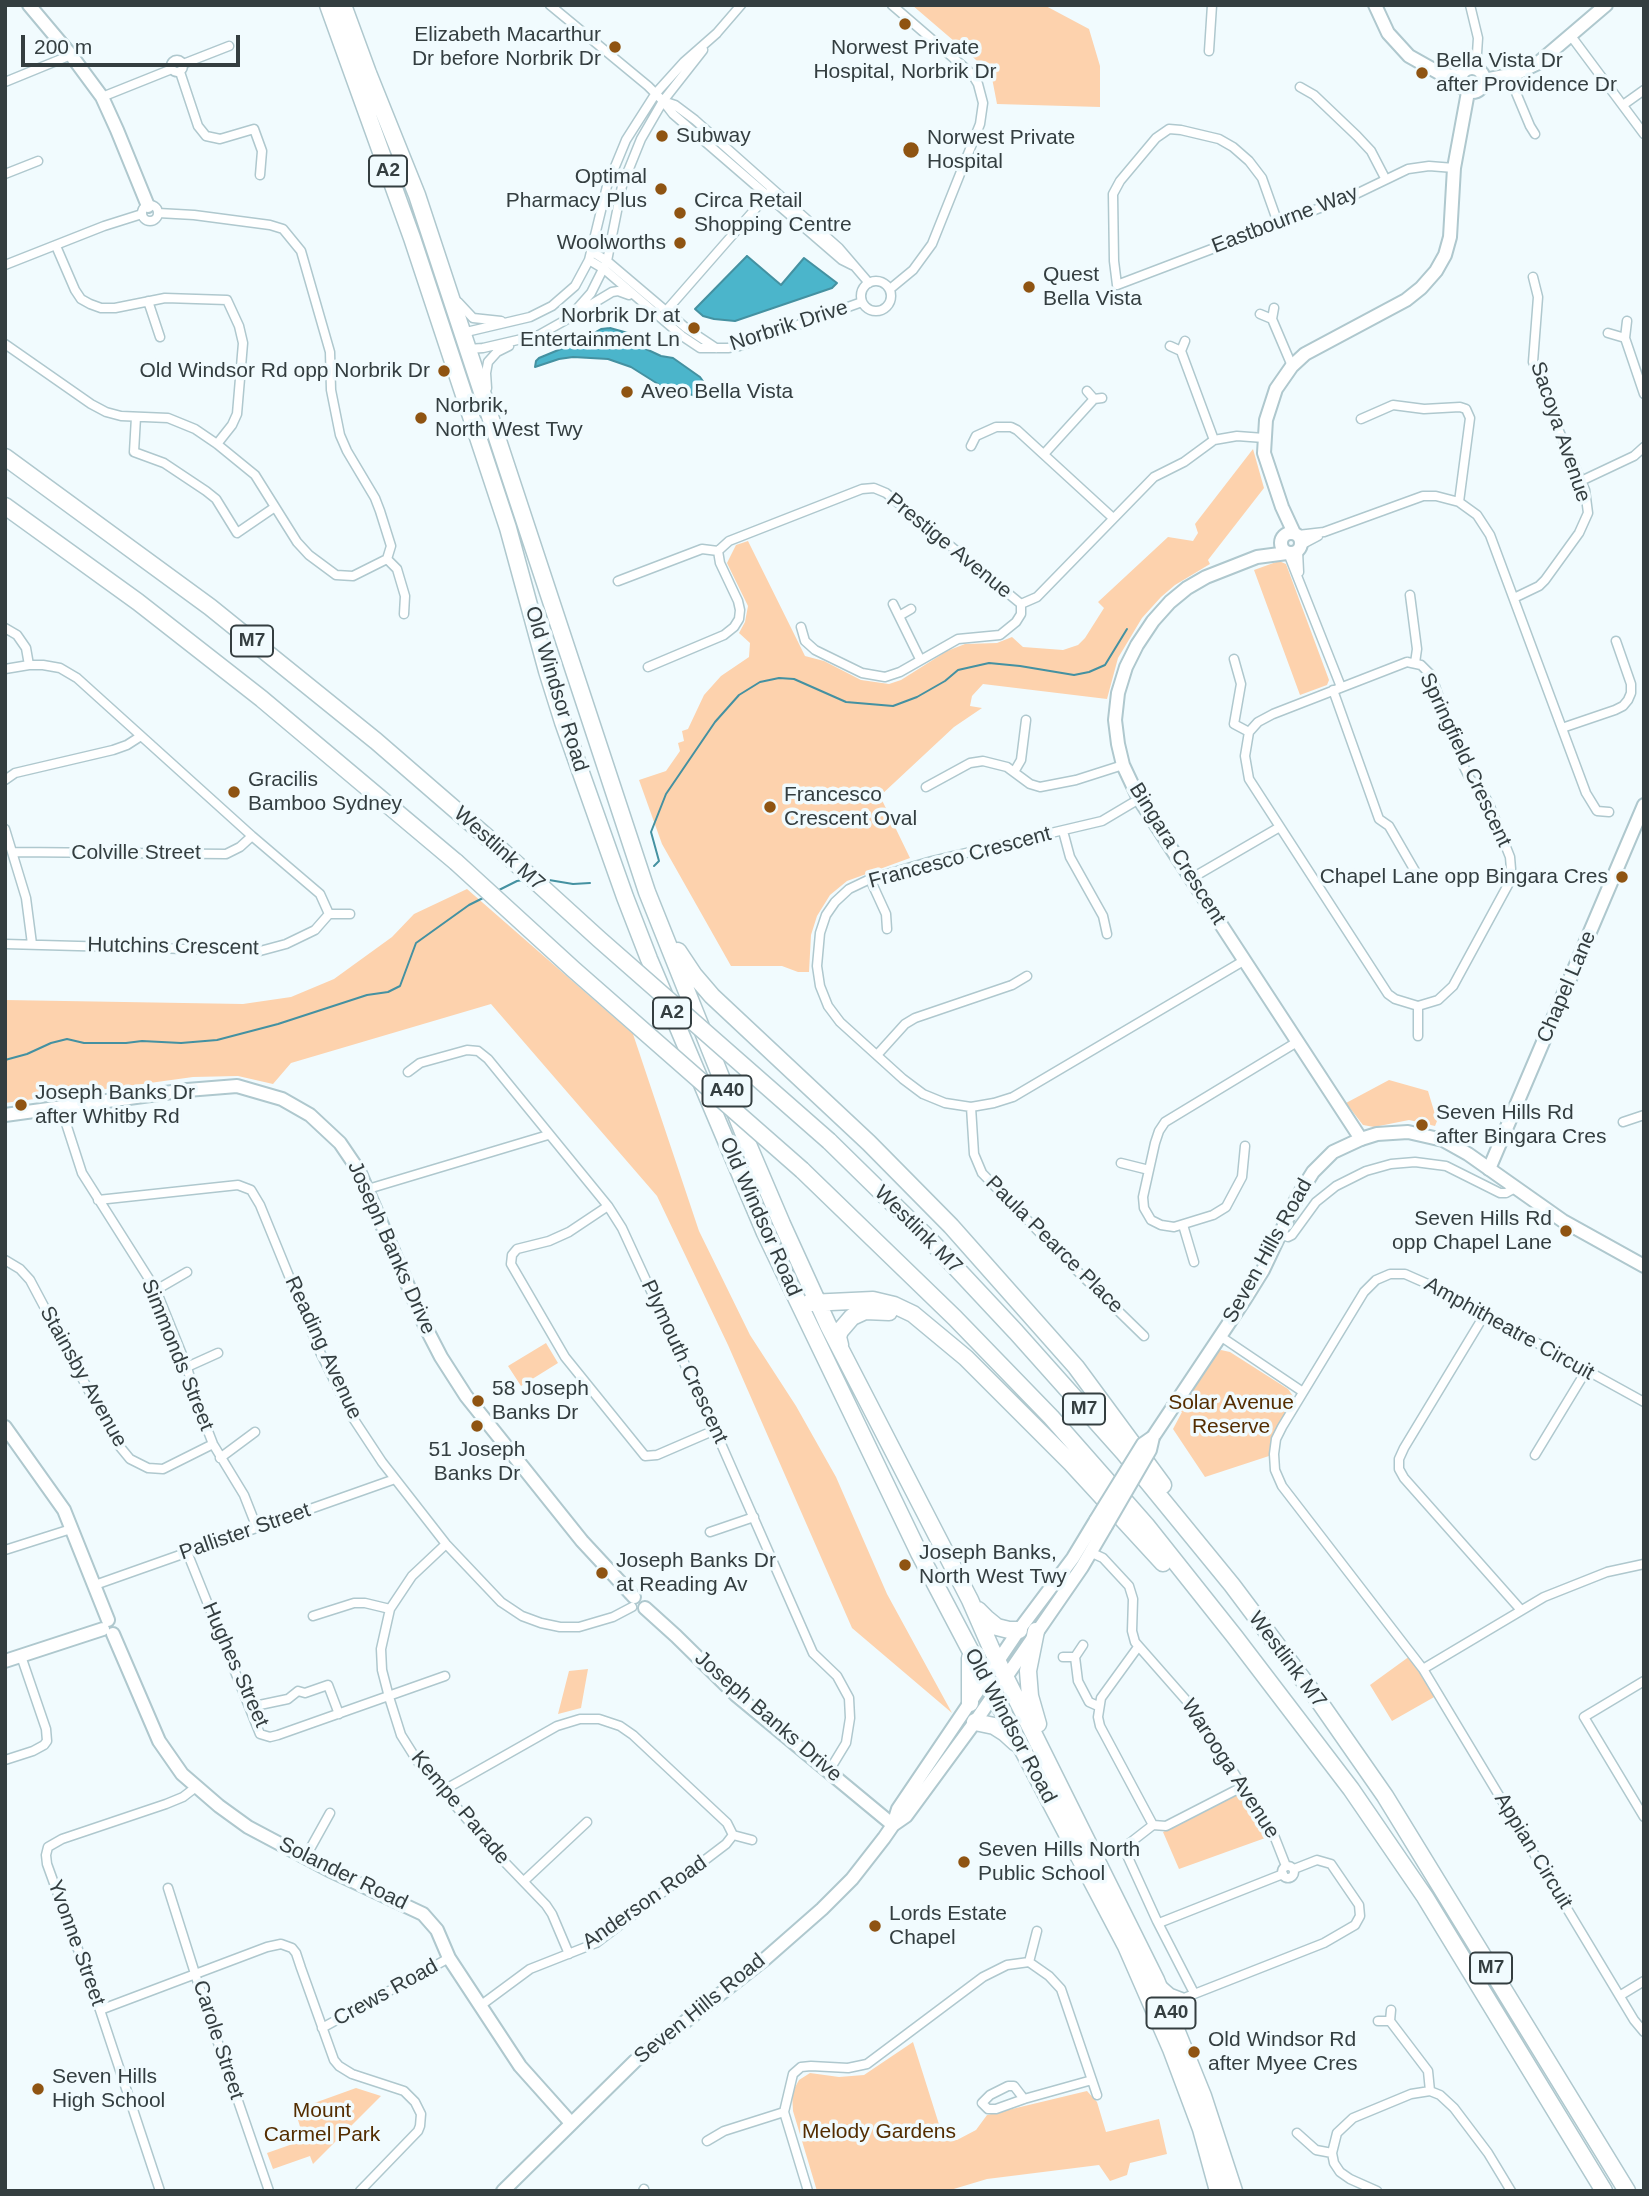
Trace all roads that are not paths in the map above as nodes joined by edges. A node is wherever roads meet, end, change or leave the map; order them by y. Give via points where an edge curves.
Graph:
1 (29, 5) edge
2 (328, 5) edge
3 (343, 5) edge
4 (550, 5) edge
5 (741, 5) edge
6 (892, 5) edge
7 (1212, 5) edge
8 (1375, 5) edge
9 (1470, 5) edge
10 (1606, 5) edge
11 (717, 33) junction
12 (1571, 36) junction
13 (229, 46) dead end
14 (1209, 51) dead end
15 (71, 55) junction
16 (178, 68) junction
17 (1476, 69) junction
18 (1509, 76) junction
19 (1460, 77) junction
20 (1485, 80) junction
21 (5, 82) edge
22 (1300, 87) dead end
23 (1644, 90) edge
24 (1468, 92) junction
25 (656, 93) junction
26 (102, 97) junction
27 (663, 101) junction
28 (1623, 105) junction
29 (1520, 130) dead end
30 (1644, 134) edge
31 (38, 161) dead end
32 (1454, 168) junction
33 (5, 174) edge
34 (260, 175) dead end
35 (1385, 178) junction
36 (770, 192) junction
37 (417, 195) junction
38 (150, 211) junction
39 (1278, 223) junction
40 (56, 246) junction
41 (590, 256) junction
42 (5, 265) edge
43 (606, 265) junction
44 (1533, 277) dead end
45 (869, 283) junction
46 (890, 289) junction
47 (148, 301) junction
48 (641, 301) junction
49 (862, 302) junction
50 (1275, 308) dead end
51 (666, 311) junction
52 (1260, 314) dead end
53 (568, 319) junction
54 (1272, 319) junction
55 (519, 320) junction
56 (1627, 321) dead end
57 (462, 333) junction
58 (1608, 333) dead end
59 (160, 337) dead end
60 (444, 337) junction
61 (1625, 338) junction
62 (524, 339) junction
63 (1185, 341) dead end
64 (5, 344) edge
65 (1170, 346) dead end
66 (716, 348) junction
67 (467, 349) junction
68 (1181, 351) junction
69 (1292, 366) junction
70 (1087, 391) dead end
71 (1644, 394) edge
72 (136, 417) junction
73 (1361, 419) dead end
74 (1264, 438) junction
75 (1214, 440) junction
76 (217, 444) junction
77 (499, 446) junction
78 (971, 446) dead end
79 (1644, 447) edge
80 (1044, 454) junction
81 (5, 457) edge
82 (1581, 481) junction
83 (1459, 502) junction
84 (5, 506) edge
85 (275, 508) junction
86 (1113, 518) junction
87 (1291, 543) junction
88 (718, 551) junction
89 (387, 559) junction
90 (618, 581) dead end
91 (1410, 595) dead end
92 (1514, 598) junction
93 (893, 604) dead end
94 (1021, 604) junction
95 (911, 610) dead end
96 (404, 614) dead end
97 (899, 616) junction
98 (800, 627) dead end
99 (5, 628) edge
100 (1616, 641) dead end
101 (920, 659) junction
102 (1234, 659) dead end
103 (1415, 663) junction
104 (29, 665) junction
105 (648, 667) dead end
106 (5, 669) edge
107 (1337, 689) junction
108 (1026, 720) dead end
109 (1562, 728) junction
110 (1249, 732) junction
111 (141, 736) junction
112 (1123, 765) junction
113 (1014, 772) junction
114 (5, 780) edge
115 (926, 787) dead end
116 (1139, 799) junction
117 (1644, 805) edge
118 (1597, 811) junction
119 (1609, 813) dead end
120 (1591, 819) dead end
121 (1278, 828) junction
122 (5, 829) edge
123 (1063, 831) junction
124 (252, 836) junction
125 (13, 852) junction
126 (1415, 871) dead end
127 (1192, 878) junction
128 (870, 879) junction
129 (647, 892) junction
130 (329, 914) junction
131 (350, 914) dead end
132 (887, 929) dead end
133 (1107, 934) dead end
134 (5, 944) edge
135 (32, 944) junction
136 (1245, 960) junction
137 (1027, 976) dead end
138 (1418, 1006) junction
139 (1418, 1036) dead end
140 (1297, 1042) junction
141 (877, 1055) junction
142 (408, 1072) dead end
143 (971, 1107) junction
144 (61, 1108) junction
145 (5, 1115) edge
146 (1644, 1115) edge
147 (1623, 1122) dead end
148 (548, 1135) junction
149 (1361, 1139) junction
150 (1245, 1146) dead end
151 (1121, 1163) dead end
152 (1489, 1169) junction
153 (1149, 1170) junction
154 (1515, 1188) junction
155 (368, 1189) junction
156 (99, 1200) junction
157 (608, 1206) junction
158 (1183, 1225) junction
159 (1281, 1234) junction
160 (5, 1260) edge
161 (1194, 1262) dead end
162 (1644, 1266) edge
163 (187, 1272) dead end
164 (788, 1282) junction
165 (156, 1290) junction
166 (819, 1304) junction
167 (1485, 1314) junction
168 (1143, 1336) dead end
169 (1220, 1336) junction
170 (841, 1350) junction
171 (218, 1353) dead end
172 (965, 1358) junction
173 (187, 1367) junction
174 (1586, 1371) junction
175 (1303, 1392) junction
176 (1644, 1402) edge
177 (715, 1430) junction
178 (255, 1432) dead end
179 (7, 1433) edge
180 (213, 1444) junction
181 (1535, 1455) dead end
182 (220, 1458) junction
183 (395, 1479) junction
184 (754, 1517) junction
185 (1098, 1525) junction
186 (257, 1528) junction
187 (71, 1529) junction
188 (710, 1532) dead end
189 (446, 1544) junction
190 (5, 1550) edge
191 (187, 1552) junction
192 (1090, 1552) junction
193 (1073, 1558) junction
194 (1643, 1566) edge
195 (95, 1585) junction
196 (970, 1600) junction
197 (637, 1604) junction
198 (390, 1609) junction
199 (1521, 1610) junction
200 (313, 1616) dead end
201 (108, 1628) junction
202 (1019, 1630) junction
203 (1036, 1631) junction
204 (1235, 1637) junction
205 (965, 1639) junction
206 (1083, 1645) dead end
207 (1138, 1647) junction
208 (21, 1656) junction
209 (1063, 1657) dead end
210 (1075, 1657) junction
211 (5, 1661) edge
212 (1002, 1669) junction
213 (1423, 1669) junction
214 (445, 1676) dead end
215 (1644, 1681) edge
216 (989, 1688) junction
217 (389, 1697) junction
218 (1315, 1697) junction
219 (970, 1703) junction
220 (1098, 1706) junction
221 (250, 1707) junction
222 (340, 1714) junction
223 (975, 1722) junction
224 (1023, 1749) junction
225 (5, 1760) edge
226 (1048, 1760) junction
227 (829, 1771) junction
228 (196, 1787) junction
229 (1242, 1787) junction
230 (444, 1790) junction
231 (330, 1813) dead end
232 (1644, 1817) edge
233 (587, 1822) dead end
234 (893, 1825) junction
235 (1153, 1825) junction
236 (733, 1835) junction
237 (752, 1840) dead end
238 (305, 1858) junction
239 (1288, 1870) junction
240 (524, 1881) junction
241 (168, 1888) dead end
242 (1159, 1923) junction
243 (1037, 1931) dead end
244 (569, 1954) junction
245 (449, 1958) junction
246 (1029, 1962) junction
247 (195, 1973) junction
248 (1156, 1980) junction
249 (1644, 1981) edge
250 (1194, 1993) junction
251 (1621, 1995) junction
252 (1184, 1998) junction
253 (480, 2006) junction
254 (100, 2010) junction
255 (1391, 2010) dead end
256 (1174, 2021) junction
257 (1378, 2021) dead end
258 (1391, 2021) junction
259 (322, 2028) junction
260 (1644, 2032) edge
261 (1092, 2080) junction
262 (1430, 2091) junction
263 (1097, 2095) dead end
264 (1024, 2099) junction
265 (784, 2112) junction
266 (571, 2123) junction
267 (1297, 2133) dead end
268 (706, 2141) dead end
269 (1305, 2141) junction
270 (1297, 2148) dead end
271 (1332, 2152) junction
272 (160, 2191) edge
273 (269, 2191) edge
274 (360, 2191) edge
275 (503, 2191) edge
276 (808, 2191) edge
277 (1218, 2191) edge
278 (1234, 2191) edge
279 (1377, 2191) edge
280 (1511, 2191) edge
281 (1604, 2191) edge
282 (1627, 2191) edge

1 - 15 street
2 - 60 highway, Old Windsor Road / A2
3 - 37 highway, Old Windsor Road / A2
4 - 25 street
5 - 11 street, Norbrik Drive
6 - 46 street via 972,74 984,103 980,124 932,244 913,270
7 - 14 street
8 - 19 street via 1388,33 1409,56 1433,70
9 - 17 street via 1478,38
10 - 12 street
11 - 25 street, Norbrik Drive
11 - 27 street, Norbrik Drive
12 - 18 street via 1538,63
12 - 28 street
13 - 16 street
15 - 21 street
15 - 26 street
16 - 26 street
16 - 34 street via 198,126 206,136 220,139 254,129 262,151
17 - 19 street via 1467,69
17 - 20 street
18 - 20 street
18 - 29 street via 1532,130
19 - 24 street via 1460,85
20 - 24 street via 1479,91
22 - 35 street via 1371,151
23 - 28 street
24 - 32 street
25 - 27 street
25 - 41 street, Norbrik Drive via 612,169
26 - 38 street
27 - 36 street via 695,120
27 - 43 street, Norbrik Drive via 627,170
28 - 30 street
31 - 33 street
32 - 35 street, Eastbourne Way via 1408,169
32 - 69 street via 1450,237 1436,271 1406,300 1322,343
35 - 39 street, Eastbourne Way via 1354,195
36 - 45 street via 839,248
36 - 51 street
37 - 55 street via 463,309 482,320
37 - 57 highway, Old Windsor Road / A2
38 - 40 street
38 - 89 street via 270,225 283,229 301,250 330,352 331,390 340,435 380,511 391,546
39 - 39 street, Eastbourne Way via 1117,285 1113,194 1156,138 1169,129 1219,139 1233,147 1262,178
40 - 42 street
40 - 47 street via 81,299 101,308
41 - 43 street, Norbrik Drive
41 - 55 street, Norbrik Drive via 575,286 561,299
43 - 48 street, Norbrik Drive
43 - 51 street, Norbrik Drive
43 - 53 street, Norbrik Drive via 583,304
44 - 82 street, Sacoya Avenue via 1538,297 1533,362
45 - 46 street via 879,281
45 - 49 street via 861,292
46 - 49 street via 890,302 884,309 872,311
47 - 59 street
47 - 76 street via 185,297 227,300 242,334 239,407
48 - 53 street, Norbrik Drive via 612,292
48 - 66 street, Norbrik Drive via 695,345
49 - 66 street, Norbrik Drive via 749,343
50 - 54 street
51 - 66 street, Norbrik Drive
52 - 54 street
53 - 62 street, Norbrik Drive
54 - 69 street
55 - 57 street, Norbrik Drive
56 - 61 street
57 - 60 highway
57 - 67 highway, Old Windsor Road / A2
58 - 61 street
60 - 67 highway
60 - 164 highway, Old Windsor Road / A2 via 508,528 551,683 625,897
61 - 71 street
62 - 67 street, Norbrik Drive
62 - 77 street via 496,352 487,366
63 - 68 street
64 - 72 street via 91,404 106,412
65 - 68 street
67 - 77 highway, Old Windsor Road / A2
68 - 75 street
69 - 74 street via 1270,404
70 - 80 street via 1098,398
72 - 76 street via 175,420
72 - 85 street via 134,452 164,463 206,491 237,533
73 - 83 street via 1393,405 1466,409 1470,418
74 - 75 street
74 - 87 street via 1267,464
75 - 86 street, Prestige Avenue via 1154,477
76 - 85 street via 255,475
77 - 129 highway, Old Windsor Road / A2
78 - 80 street via 972,433 1011,427
79 - 82 street
80 - 86 street
81 - 218 highway, Westlink M7 / M7, bridge via 210,607 376,741 829,1141 929,1239 1115,1443
82 - 92 street, Sacoya Avenue via 1588,502 1585,524 1545,580
83 - 87 street, Bingara Crescent via 1423,496
83 - 92 street via 1477,515 1490,535
84 - 204 highway, Westlink M7 / M7, bridge via 262,699 457,862 802,1170 1051,1418 1146,1525
85 - 89 street via 297,542 336,575 353,576
86 - 94 street, Prestige Avenue via 1037,597
87 - 107 street
87 - 112 street, Bingara Crescent via 1206,577 1170,602 1153,621 1126,667 1118,693 1115,720
88 - 90 street via 702,549
88 - 94 street, Prestige Avenue via 729,541 874,488 886,493
88 - 105 street via 738,601 739,619 724,635
89 - 96 street via 397,569 405,596
91 - 103 street
92 - 109 street
93 - 97 street
94 - 101 street via 1016,622 1000,635 958,639
95 - 97 street
97 - 101 street
98 - 101 street via 815,650 862,673 892,676
99 - 104 street via 26,648
100 - 109 street via 1631,684 1628,700 1615,710
102 - 110 street via 1241,684 1234,724
103 - 107 street, Springfield Crescent via 1399,664
103 - 138 street, Springfield Crescent via 1427,669 1434,681 1464,767 1489,804 1511,869 1509,883 1452,986 1438,1000
104 - 106 street
104 - 111 street via 60,668 77,678
107 - 110 street, Springfield Crescent via 1273,714
107 - 126 street via 1379,819 1389,826
108 - 113 street via 1021,760
109 - 118 street
110 - 121 street via 1248,779
111 - 114 street via 113,750 15,773
111 - 124 street
112 - 113 street via 1040,787
112 - 116 street, Bingara Crescent
113 - 115 street via 992,762 970,763
116 - 123 street, Francesco Crescent via 1102,821
116 - 127 street, Bingara Crescent
117 - 152 street, Chapel Lane
118 - 119 street
118 - 120 street
121 - 127 street
121 - 138 street via 1388,994
122 - 125 street
123 - 128 street, Francesco Crescent
123 - 133 street via 1070,857 1104,916
124 - 125 street, Colville Street via 226,854
124 - 130 street via 320,894
125 - 135 street
127 - 136 street, Bingara Crescent
128 - 132 street via 886,914
128 - 141 street, Francesco Crescent via 849,889 826,915 817,966 828,1006
129 - 166 highway, Old Windsor Road / A40 via 747,1142
129 - 218 highway via 680,955 712,996 860,1133 951,1226 1076,1367 1287,1650
130 - 131 street
130 - 135 street, Hutchins Crescent via 315,930 260,951
134 - 135 street, Hutchins Crescent
136 - 140 street, Bingara Crescent
136 - 143 street, Francesco Crescent via 1013,1097
137 - 141 street via 915,1018
138 - 139 street
140 - 149 street, Bingara Crescent
140 - 153 street via 1165,1122
141 - 143 street, Francesco Crescent via 923,1094
142 - 148 street, Plymouth Crescent via 420,1063 478,1051
143 - 168 street, Paula Pearce Place via 974,1154 982,1173
144 - 145 street, Joseph Banks Drive
144 - 155 street, Joseph Banks Drive via 243,1087 282,1099 321,1124 347,1151
144 - 156 street, Simmonds Street via 82,1173
146 - 147 street
148 - 155 street
148 - 157 street, Plymouth Crescent
149 - 152 street, Seven Hills Road via 1395,1132 1432,1137
149 - 159 street, Seven Hills Road via 1333,1152 1312,1172
150 - 158 street via 1242,1177 1226,1207
151 - 153 street
152 - 154 street, Seven Hills Road
153 - 158 street via 1143,1197 1151,1220
154 - 159 street via 1500,1193 1446,1166 1391,1164 1336,1186 1316,1202 1292,1236
154 - 162 street, Seven Hills Road
155 - 197 street, Joseph Banks Drive via 426,1328 457,1383 549,1502
156 - 165 street, Simmonds Street
156 - 183 street, Reading Avenue via 238,1185 251,1190 320,1352 354,1418
157 - 177 street, Plymouth Crescent
157 - 177 street via 569,1232 517,1250 511,1264 565,1357 645,1456
158 - 161 street
159 - 169 street, Seven Hills Road
160 - 180 street, Stainsby Avenue via 30,1280 116,1442 130,1459 163,1469
163 - 165 street
164 - 166 highway via 804,1302
164 - 205 highway, Old Windsor Road / A2
165 - 173 street, Simmonds Street
166 - 170 highway, Old Windsor Road / A40
166 - 172 highway via 863,1300 894,1304 913,1314
167 - 174 street, Amphitheatre Circuit
167 - 175 street, Amphitheatre Circuit via 1412,1276 1382,1277 1364,1292
167 - 199 street via 1404,1448 1399,1465 1404,1478
169 - 175 street
169 - 185 street, Seven Hills Road, bridge
170 - 172 highway via 838,1334 848,1321 865,1311 883,1311 914,1321
170 - 196 highway, Old Windsor Road / A40
171 - 173 street
172 - 204 highway via 1072,1463 1223,1630
173 - 180 street, Simmonds Street
174 - 176 street, Amphitheatre Circuit
174 - 181 street
175 - 213 street, Amphitheatre Circuit via 1276,1439 1275,1470 1282,1486
177 - 184 street, Plymouth Crescent
178 - 182 street
179 - 187 street, Solander Road via 64,1510
180 - 182 street, Simmonds Street
182 - 186 street, Simmonds Street via 244,1495
183 - 186 street, Pallister Street
183 - 189 street, Reading Avenue
184 - 188 street
184 - 227 street, Plymouth Crescent via 813,1653 837,1676 849,1698 846,1743
185 - 192 street, Seven Hills Road
185 - 193 street, Seven Hills Road
186 - 191 street, Pallister Street
187 - 190 street
187 - 195 street, Solander Road
189 - 197 street, Reading Avenue via 500,1602 541,1623 579,1627
189 - 198 street, Kempe Parade via 412,1576
191 - 195 street, Pallister Street
191 - 221 street, Hughes Street
192 - 193 street
192 - 203 street, Seven Hills Road
192 - 207 street via 1126,1591
193 - 202 street, Seven Hills Road
194 - 199 street via 1573,1584
195 - 201 street, Solander Road
196 - 202 highway via 991,1623
196 - 212 highway, Old Windsor Road / A40
197 - 227 street, Joseph Banks Drive via 736,1695
198 - 200 street via 354,1603
198 - 217 street, Kempe Parade via 381,1649
199 - 213 street
201 - 208 street
201 - 228 street, Solander Road via 159,1741
202 - 212 street, Seven Hills Road
203 - 212 street, Seven Hills Road
203 - 226 highway via 1028,1684
204 - 281 highway, Westlink M7 / M7 via 1331,1761 1425,1897
205 - 216 highway, Old Windsor Road / A2
205 - 219 highway via 971,1661
206 - 210 street
207 - 220 street
207 - 229 street, Warooga Avenue via 1193,1708
208 - 211 street
208 - 225 street via 47,1729 47,1741
209 - 210 street
210 - 220 street via 1078,1681 1089,1702
212 - 216 street, Seven Hills Road
212 - 226 highway, Old Windsor Road / A40
213 - 251 street, Appian Circuit
214 - 217 street, Hughes Street
215 - 232 street via 1584,1717
216 - 219 street, Seven Hills Road
216 - 223 street, Seven Hills Road
216 - 224 highway, Old Windsor Road / A2
217 - 222 street, Hughes Street
217 - 230 street, Kempe Parade via 401,1735
218 - 282 highway, Westlink M7 / M7 via 1385,1796
219 - 234 street, Seven Hills Road via 898,1809
220 - 235 street via 1100,1726
221 - 222 street, Hughes Street via 260,1734 270,1737
221 - 222 street via 328,1685
223 - 224 highway via 1005,1732
223 - 234 street, Seven Hills Road via 906,1816
224 - 277 highway, Old Windsor Road / A2 via 1126,1946 1171,2049
226 - 248 highway, Old Windsor Road / A40
227 - 234 street, Joseph Banks Drive
228 - 238 street, Solander Road via 232,1817
228 - 254 street, Yvonne Street via 183,1797 48,1847 47,1864
229 - 235 street via 1166,1826
229 - 239 street, Warooga Avenue via 1275,1838
230 - 236 street via 563,1724 599,1719 633,1735 727,1823
230 - 240 street, Kempe Parade
231 - 238 street
233 - 240 street
234 - 266 street, Seven Hills Road via 852,1879 822,1909 635,2061
235 - 242 street via 1130,1841 1126,1853
236 - 237 street
236 - 244 street, Anderson Road via 605,1936
238 - 245 street, Solander Road via 423,1914 438,1930
239 - 242 street
239 - 250 street via 1317,1860 1331,1864 1359,1905 1360,1916 1354,1925 1324,1943
240 - 244 street, Kempe Parade via 552,1914
241 - 247 street, Carole Street
242 - 250 street
243 - 246 street
244 - 253 street, Anderson Road via 530,1969
245 - 253 street, Solander Road
245 - 259 street, Crews Road
246 - 261 street via 1061,1989
246 - 265 street via 1007,1965 983,1977 867,2064 801,2067 793,2074
247 - 254 street
247 - 259 street via 267,1947 287,1946 296,1953
247 - 273 street, Carole Street
248 - 252 street
248 - 256 highway, Old Windsor Road / A40
249 - 251 street
250 - 252 street
251 - 260 street, Appian Circuit
252 - 256 street via 1176,2007
253 - 266 street, Solander Road via 520,2066
254 - 272 street, Yvonne Street
255 - 258 street
256 - 278 highway, Old Windsor Road / A40
257 - 258 street
258 - 262 street via 1428,2071
259 - 274 street via 339,2066 404,2091 419,2108 418,2131
261 - 263 street
261 - 264 street
262 - 271 street via 1353,2118 1337,2133
262 - 280 street via 1454,2108
264 - 264 street via 996,2109 982,2103 1008,2086
265 - 268 street
265 - 276 street
266 - 275 street, Seven Hills Road
267 - 269 street
269 - 270 street
269 - 271 street via 1316,2150
271 - 279 street via 1340,2172

